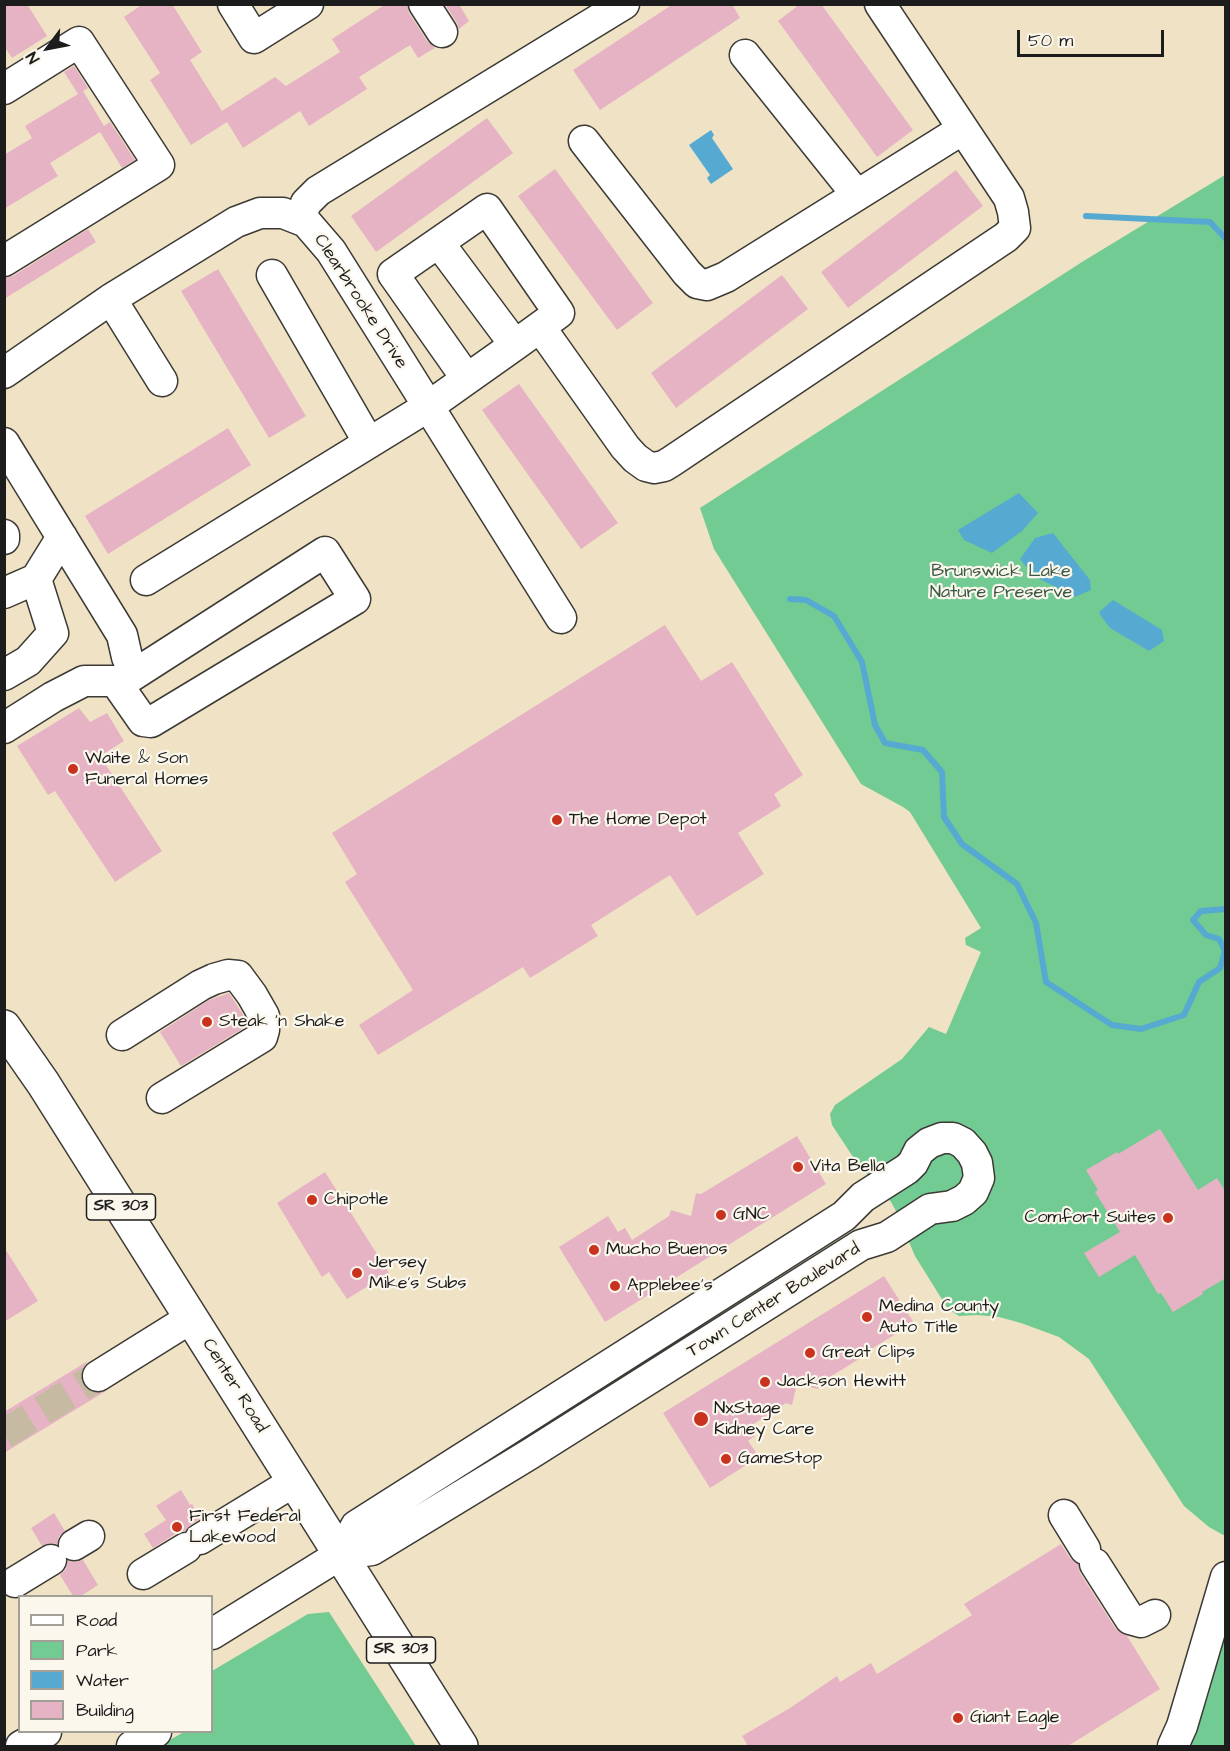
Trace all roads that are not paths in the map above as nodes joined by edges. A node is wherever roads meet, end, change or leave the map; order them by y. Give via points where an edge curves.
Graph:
1 (233, 4) edge
2 (308, 4) edge
3 (424, 4) edge
4 (624, 4) edge
5 (880, 4) edge
6 (442, 33) dead end
7 (745, 55) dead end
8 (4, 89) edge
9 (963, 129) junction
10 (584, 141) dead end
11 (857, 195) junction
12 (300, 219) junction
13 (439, 243) junction
14 (4, 261) edge
15 (272, 275) dead end
16 (111, 299) junction
17 (540, 327) junction
18 (515, 345) junction
19 (4, 373) edge
20 (467, 379) junction
21 (162, 381) dead end
22 (429, 406) junction
23 (4, 443) edge
24 (369, 443) junction
25 (62, 537) junction
26 (36, 579) junction
27 (146, 580) dead end
28 (4, 593) edge
29 (561, 618) dead end
30 (4, 675) edge
31 (125, 678) junction
32 (4, 728) edge
33 (4, 1027) edge
34 (122, 1035) dead end
35 (162, 1098) dead end
36 (191, 1318) junction
37 (98, 1376) tunnel mouth
38 (295, 1481) junction
39 (1064, 1515) dead end
40 (71, 1547) dead end
41 (341, 1554) junction
42 (143, 1574) dead end
43 (1226, 1577) edge
44 (14, 1582) edge
45 (1155, 1616) dead end
46 (213, 1633) edge
47 (43, 1733) edge
48 (153, 1733) edge
49 (21, 1746) edge
50 (132, 1746) edge
51 (461, 1746) edge
52 (1173, 1746) edge

1 - 2 street via 254,38
3 - 6 street
4 - 12 street via 318,191 306,204
5 - 9 street
7 - 11 street
8 - 14 street via 79,42 159,165
9 - 11 street
9 - 17 street via 1009,198 1015,228 664,466 646,466 635,458
10 - 11 street via 687,273 697,283 707,285 726,278
12 - 16 street, Clearbrooke Drive via 283,213 260,213 236,222
12 - 22 street, Clearbrooke Drive via 331,252
13 - 17 street via 487,209 559,313
13 - 18 street
13 - 20 street via 393,274
15 - 24 street
16 - 19 street, Clearbrooke Drive
16 - 21 street
17 - 18 street
18 - 20 street
20 - 22 street
22 - 24 street
22 - 29 street, Clearbrooke Drive
23 - 25 street
24 - 27 street
25 - 26 street
25 - 31 street via 122,635 127,657
26 - 28 street
26 - 30 street via 53,633 28,661
31 - 31 street via 324,552 355,599 151,722 143,721
31 - 32 street via 84,681
33 - 36 main road, Center Road / SR 303
34 - 35 street via 214,979 238,976 252,995 264,1016 262,1037
36 - 37 street
36 - 38 main road, Center Road / SR 303
38 - 41 main road, Center Road / SR 303
38 - 42 street
39 - 45 street via 1130,1619 1141,1622
40 - 44 street
41 - 41 street, Town Center Boulevard via 372,1550 861,1245 887,1237 930,1209 964,1200 974,1192 979,1178 972,1153 953,1138 928,1143 907,1169 863,1197 843,1216 356,1526
41 - 46 street
41 - 51 main road, Center Road / SR 303
43 - 52 street
47 - 49 street
48 - 50 street

